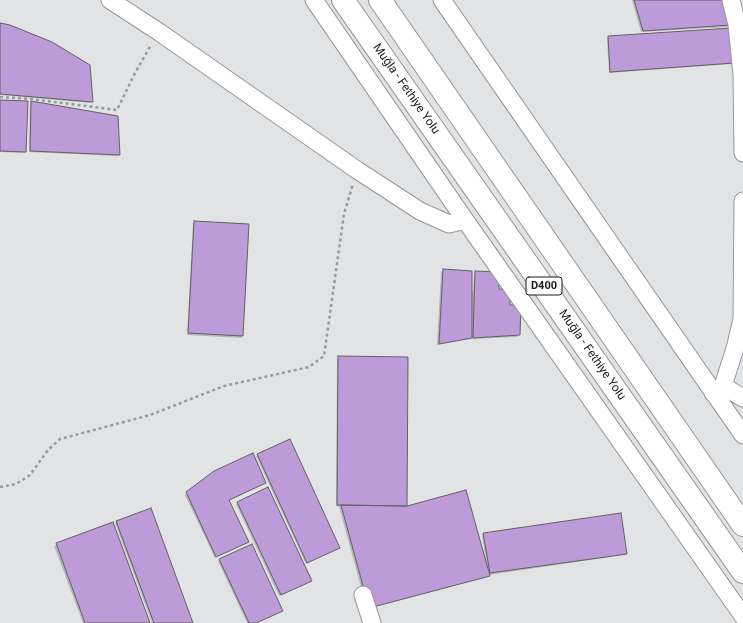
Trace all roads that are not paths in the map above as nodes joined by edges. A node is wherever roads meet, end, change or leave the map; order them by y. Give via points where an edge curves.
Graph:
1 (110, 0) edge
2 (314, 0) edge
3 (343, 0) edge
4 (380, 0) edge
5 (442, 0) edge
6 (731, 0) edge
7 (743, 152) edge
8 (743, 201) edge
9 (465, 220) junction
10 (718, 390) junction
11 (743, 398) edge
12 (743, 435) edge
13 (743, 525) edge
14 (743, 572) edge
15 (363, 595) dead end
16 (743, 616) edge
17 (372, 623) edge

1 - 9 street via 420,211 449,224
2 - 9 street
3 - 14 highway, Muğla - Fethiye Yolu / D400
4 - 13 highway, D400
5 - 10 street
6 - 7 street via 737,25 742,75
8 - 10 street via 742,319 736,345
9 - 16 street
10 - 11 street
10 - 12 street
15 - 17 street

